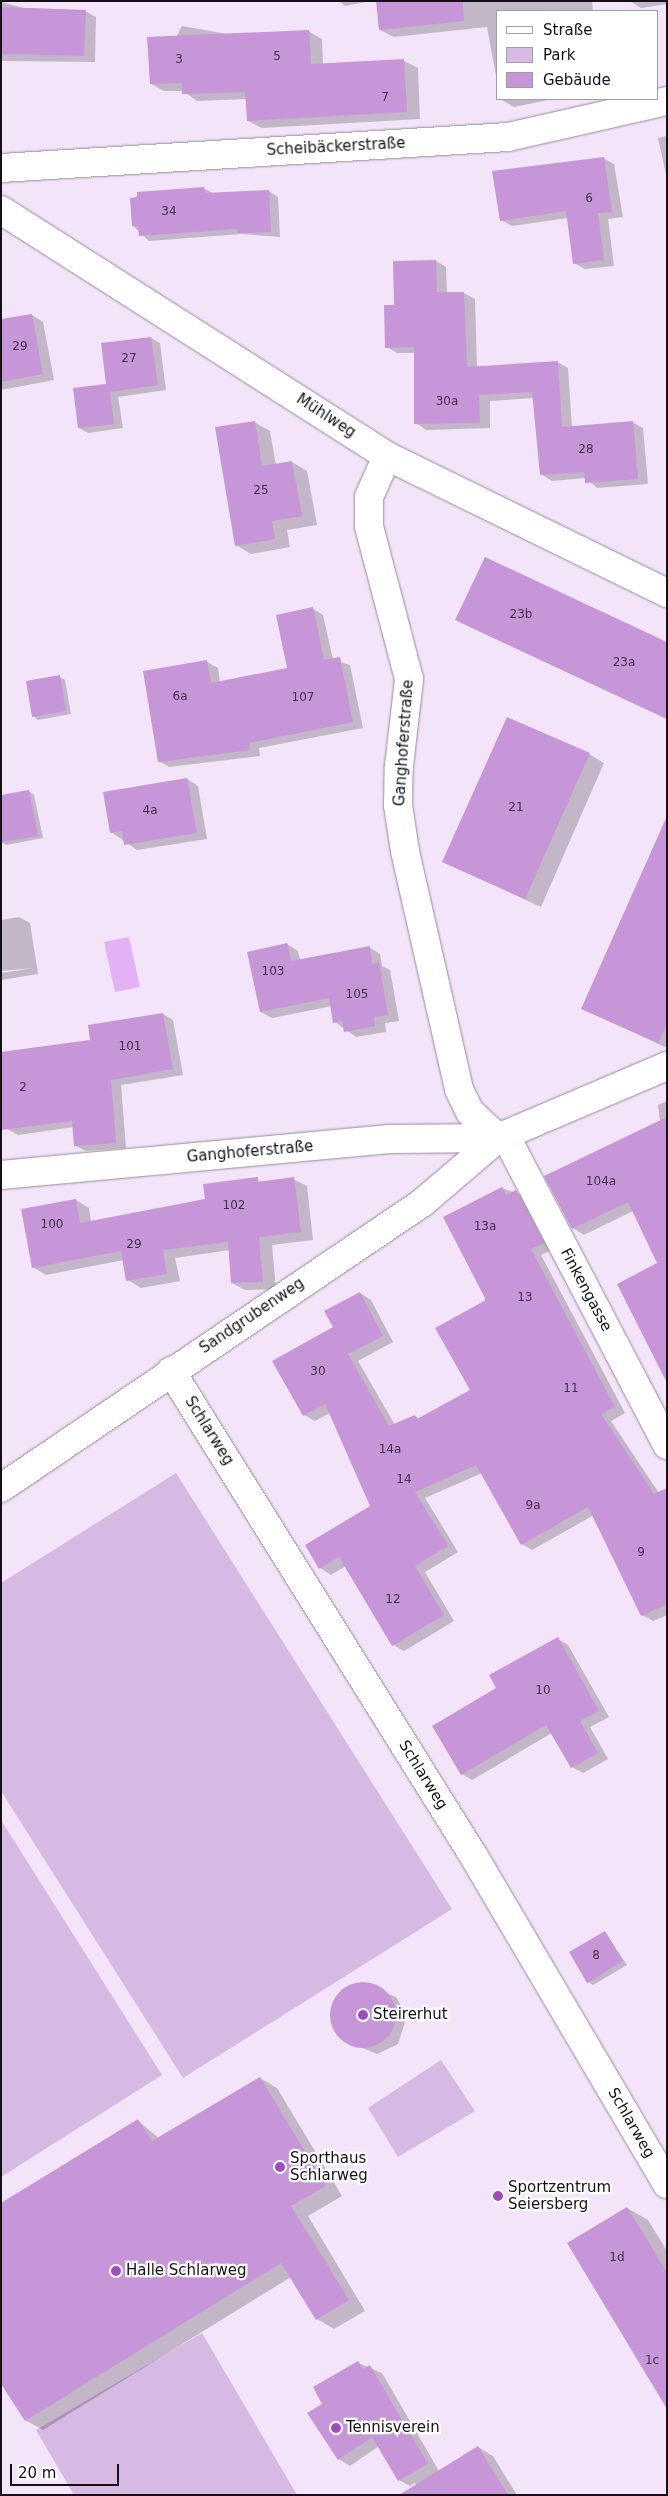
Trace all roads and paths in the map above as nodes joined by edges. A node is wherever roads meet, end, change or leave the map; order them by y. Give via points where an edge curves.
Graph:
1 (667, 101) edge
2 (1, 168) edge
3 (1, 210) edge
4 (387, 456) junction
5 (667, 593) edge
6 (667, 1066) edge
7 (502, 1136) junction
8 (1, 1175) edge
9 (171, 1371) junction
10 (667, 1445) edge
11 (1, 1488) edge
12 (667, 2184) edge

1 - 2 street, Scheibäckerstraße via 508,137
3 - 4 street, Mühlweg
4 - 5 street, Mühlweg
4 - 7 street, Ganghoferstraße via 369,497 369,526 409,679 398,805 405,851 459,1089 470,1112
6 - 7 street, Ganghoferstraße
7 - 8 street, Ganghoferstraße via 389,1139
7 - 9 street, Sandgrubenweg via 422,1203
7 - 10 street, Finkengasse
9 - 11 street, Sandgrubenweg
9 - 12 street, Schlarweg via 473,1855

